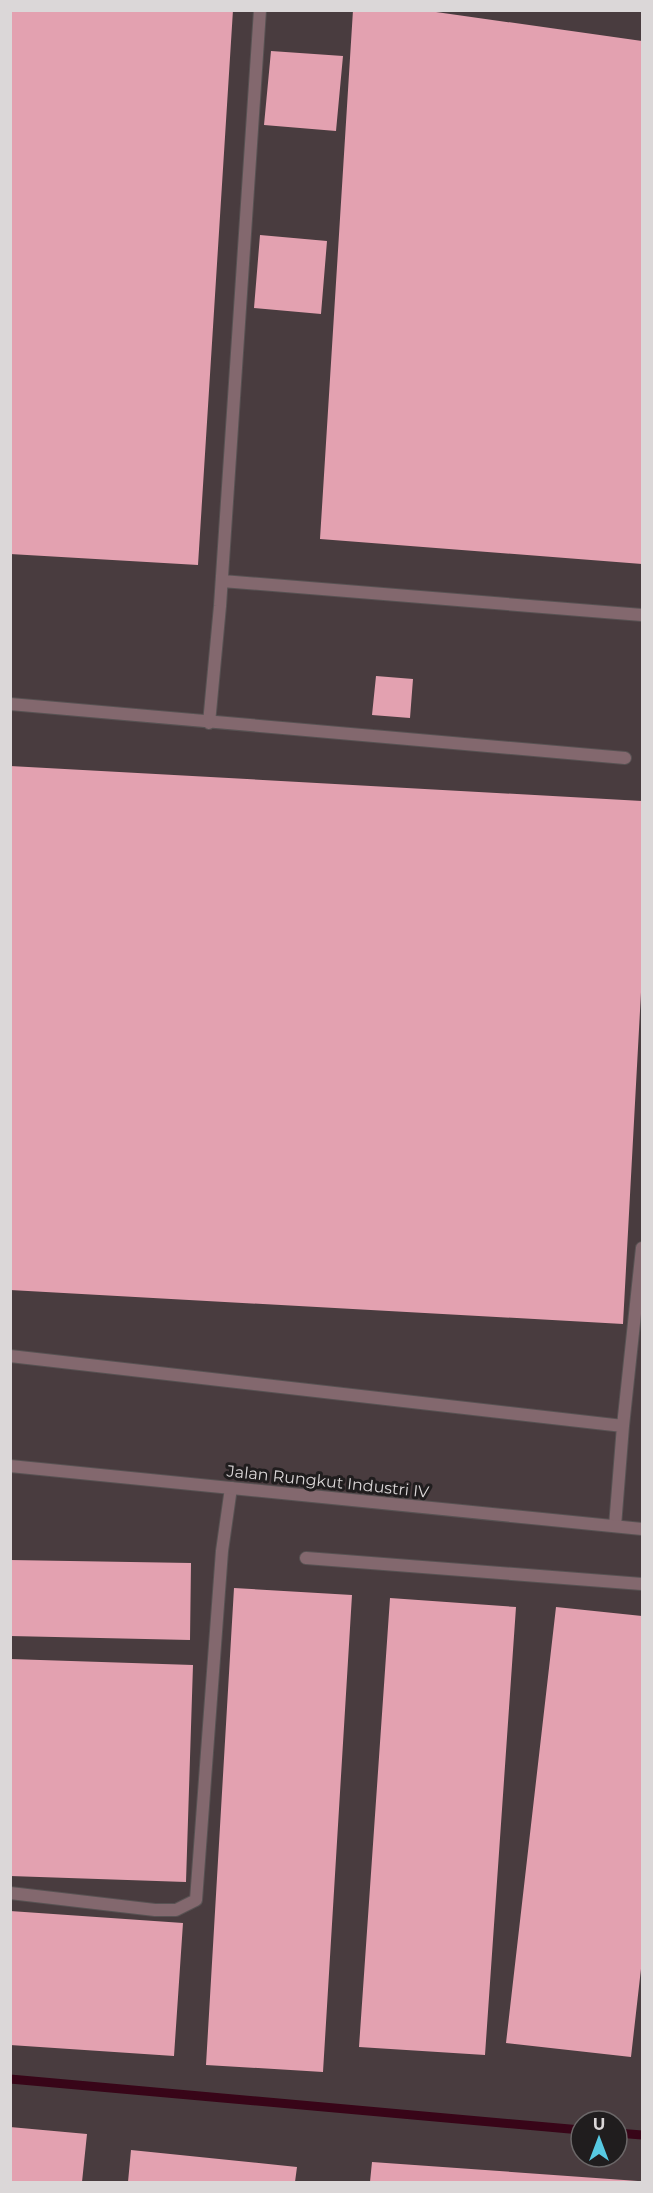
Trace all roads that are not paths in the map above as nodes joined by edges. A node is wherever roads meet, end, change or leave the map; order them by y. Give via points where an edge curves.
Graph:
1 (260, 10) edge
2 (222, 581) junction
3 (642, 615) edge
4 (10, 704) edge
5 (209, 723) junction
6 (625, 758) dead end
7 (642, 1248) edge
8 (10, 1356) edge
9 (623, 1426) junction
10 (10, 1466) edge
11 (231, 1488) junction
12 (615, 1526) junction
13 (642, 1529) edge
14 (306, 1558) dead end
15 (642, 1584) edge
16 (10, 1893) edge

1 - 2 street
2 - 3 street
2 - 5 street
4 - 5 street
5 - 6 street
7 - 9 street
8 - 9 street
9 - 12 street
10 - 11 street, Jalan Rungkut Industri IV
11 - 12 street, Jalan Rungkut Industri IV
11 - 16 street via 222,1551 196,1900 176,1910 155,1910
12 - 13 street, Jalan Rungkut Industri IV
14 - 15 street

